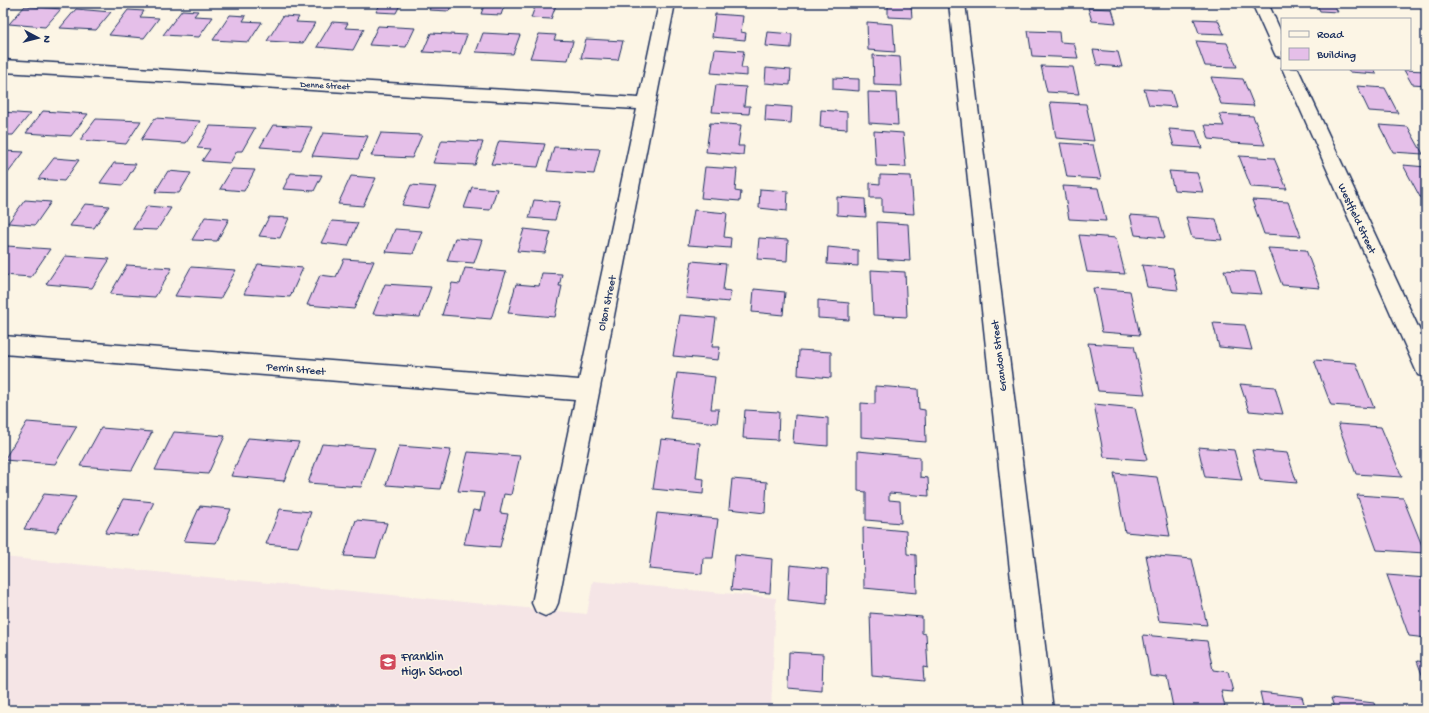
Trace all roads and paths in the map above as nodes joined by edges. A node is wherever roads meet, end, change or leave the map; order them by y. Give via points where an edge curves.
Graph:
1 (667, 3) edge
2 (957, 3) edge
3 (1260, 3) edge
4 (1281, 50) edge
5 (3, 66) edge
6 (1290, 70) edge
7 (647, 104) junction
8 (3, 345) edge
9 (1426, 368) edge
10 (588, 390) junction
11 (545, 603) dead end
12 (1039, 710) edge

1 - 7 street, Olson Street
2 - 12 street, Grandon Street
3 - 4 street
5 - 7 street, Denne Street
6 - 9 street, Westfield Street
7 - 10 street, Olson Street
8 - 10 street, Perrin Street
10 - 11 street, Olson Street

